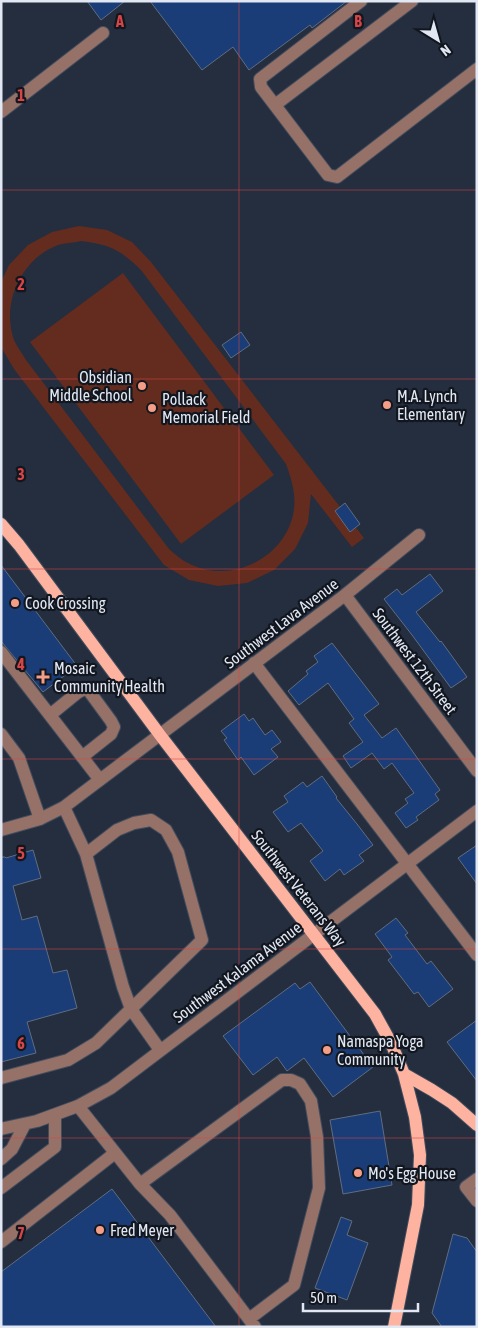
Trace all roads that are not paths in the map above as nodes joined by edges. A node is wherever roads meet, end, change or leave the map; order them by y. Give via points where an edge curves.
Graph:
1 (361, 1) edge
2 (412, 1) edge
3 (103, 34) dead end
4 (477, 69) edge
5 (275, 105) junction
6 (1, 112) edge
7 (1, 524) edge
8 (419, 535) dead end
9 (344, 595) junction
10 (1, 652) edge
11 (254, 663) junction
12 (50, 715) junction
13 (1, 734) edge
14 (160, 735) junction
15 (82, 757) junction
16 (477, 771) edge
17 (100, 780) junction
18 (64, 807) junction
19 (477, 811) edge
20 (40, 819) junction
21 (1, 830) edge
22 (86, 854) junction
23 (407, 864) junction
24 (314, 934) junction
25 (477, 955) edge
26 (131, 1009) junction
27 (160, 1050) junction
28 (404, 1074) junction
29 (1, 1078) edge
30 (78, 1106) junction
31 (54, 1115) junction
32 (25, 1124) junction
33 (477, 1125) edge
34 (1, 1129) edge
35 (114, 1153) junction
36 (1, 1159) edge
37 (477, 1179) edge
38 (140, 1184) junction
39 (1, 1188) edge
40 (477, 1200) edge
41 (1, 1242) edge
42 (252, 1323) edge
43 (394, 1327) edge

1 - 5 street via 260,79 261,87
2 - 5 street
3 - 6 street
4 - 5 street via 336,177 328,175
7 - 14 main road, Southwest Veterans Way
8 - 9 street, Southwest Lava Avenue
9 - 11 street, Southwest Lava Avenue
9 - 16 street, Southwest 12th Street
10 - 12 street
11 - 14 street, Southwest Lava Avenue
11 - 23 street
12 - 15 street
12 - 15 street via 84,689 112,721 111,734
13 - 20 street via 19,758
14 - 17 street, Southwest Lava Avenue
14 - 24 main road, Southwest Veterans Way
15 - 17 street
17 - 18 street, Southwest Lava Avenue
18 - 20 street, Southwest Lava Avenue
18 - 22 street
19 - 23 street, Southwest Kalama Avenue
20 - 21 street, Southwest Lava Avenue
22 - 26 street
22 - 26 street via 117,830 151,820 166,830 178,852 202,940
23 - 24 street, Southwest Kalama Avenue
23 - 25 street
24 - 27 street, Southwest Kalama Avenue
24 - 28 main road, Southwest Veterans Way via 375,1014
26 - 27 street
26 - 29 street via 96,1043 68,1060
27 - 30 street, Southwest Kalama Avenue via 111,1088
28 - 33 main road via 452,1103
28 - 43 main road, Southwest Veterans Way via 420,1155 418,1205
30 - 31 street, Southwest Kalama Avenue
30 - 35 street
31 - 32 street, Southwest Kalama Avenue
31 - 39 street via 55,1147
32 - 34 street, Southwest Kalama Avenue
32 - 36 street via 12,1149
35 - 38 street
35 - 41 street
37 - 40 street via 466,1187
38 - 42 street via 170,1215
38 - 42 street via 282,1080 300,1084 311,1101 317,1137 319,1188 294,1285

